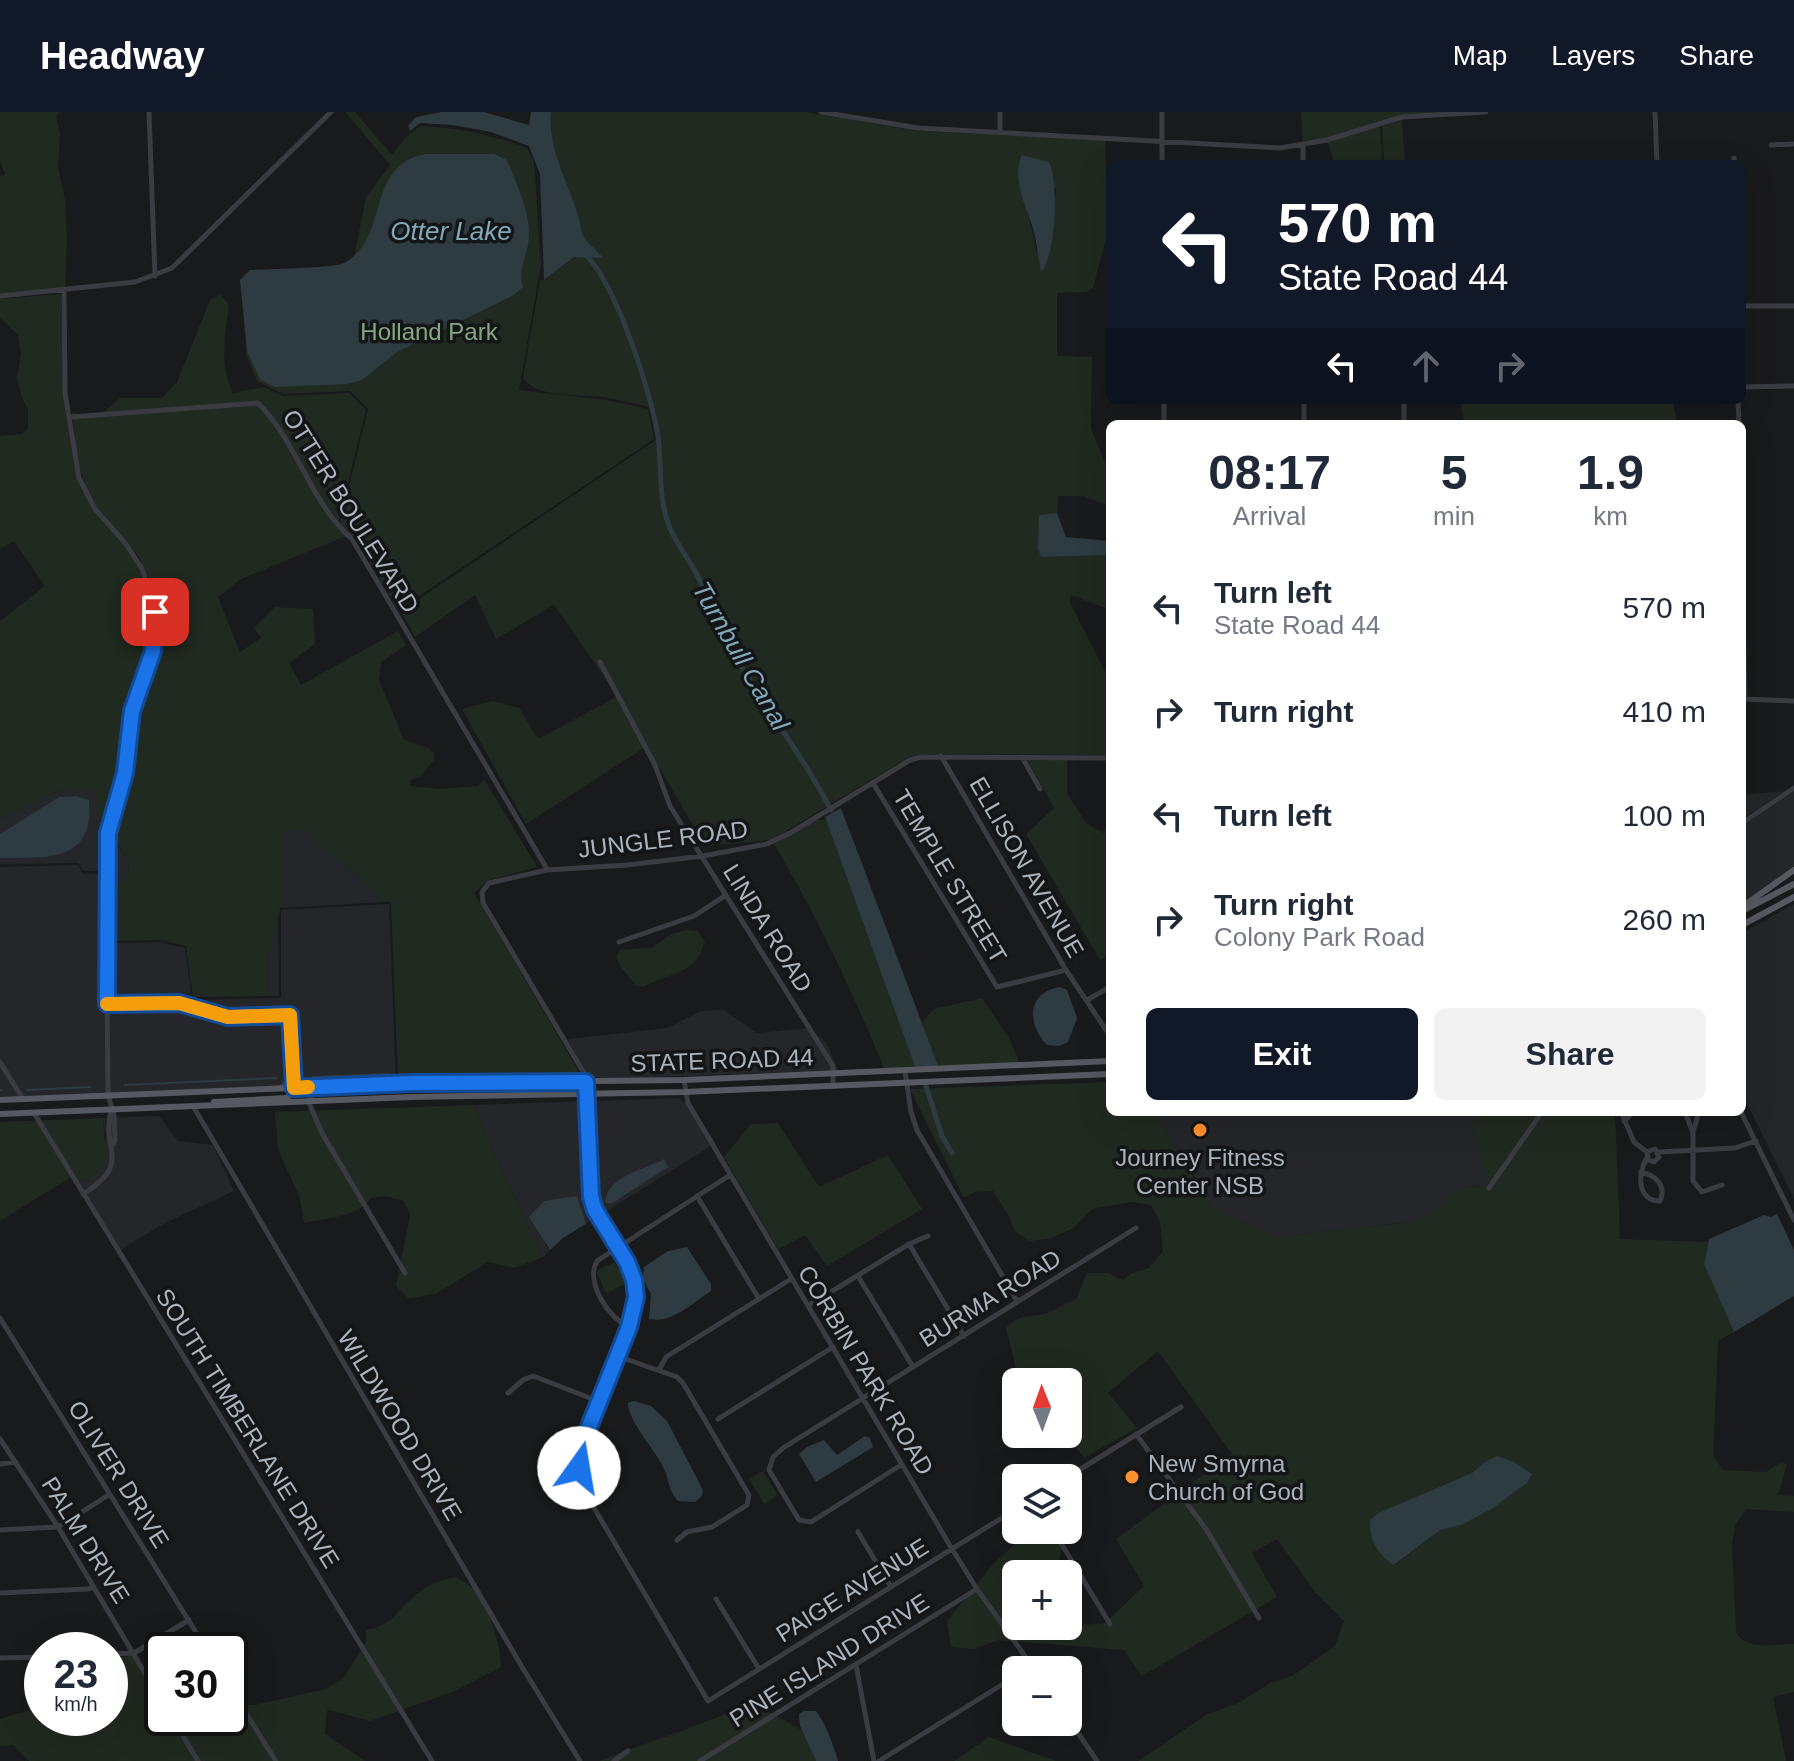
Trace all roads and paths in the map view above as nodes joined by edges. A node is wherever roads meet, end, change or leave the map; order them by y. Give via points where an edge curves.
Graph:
1 (149, 112) edge
2 (331, 112) edge
3 (821, 112) edge
4 (1000, 112) edge
5 (1162, 112) edge
6 (1486, 112) edge
7 (1655, 112) edge
8 (1442, 113) edge
9 (1000, 132) junction
10 (1162, 141) junction
11 (1794, 144) edge
12 (1771, 145) dead end
13 (1303, 146) junction
14 (1162, 160) edge
15 (1303, 160) edge
16 (1657, 160) edge
17 (155, 276) junction
18 (64, 291) junction
19 (0, 296) edge
20 (1746, 306) edge
21 (1794, 306) edge
22 (1794, 386) edge
23 (1746, 387) edge
24 (70, 417) junction
25 (600, 662) dead end
26 (1746, 700) edge
27 (1794, 701) edge
28 (941, 756) junction
29 (1022, 757) junction
30 (1106, 758) edge
31 (872, 783) junction
32 (1794, 788) edge
33 (1040, 789) dead end
34 (1746, 820) edge
35 (703, 856) junction
36 (547, 870) junction
37 (1792, 872) edge
38 (1794, 884) edge
39 (726, 895) junction
40 (1769, 897) junction
41 (1794, 897) edge
42 (1746, 906) edge
43 (1746, 907) edge
44 (1761, 915) junction
45 (1746, 923) edge
46 (619, 942) dead end
47 (1066, 970) junction
48 (1106, 989) edge
49 (1087, 1000) junction
50 (107, 1004) junction
51 (1106, 1030) edge
52 (290, 1037) junction
53 (1106, 1061) edge
54 (0, 1062) edge
55 (1049, 1065) junction
56 (905, 1071) junction
57 (834, 1074) junction
58 (1106, 1074) edge
59 (1050, 1077) junction
60 (684, 1080) junction
61 (586, 1082) junction
62 (408, 1083) junction
63 (908, 1083) junction
64 (833, 1086) junction
65 (280, 1088) junction
66 (294, 1088) junction
67 (684, 1092) junction
68 (587, 1094) junction
69 (108, 1095) junction
70 (23, 1099) junction
71 (0, 1100) edge
72 (308, 1101) junction
73 (196, 1106) junction
74 (111, 1110) junction
75 (34, 1113) junction
76 (0, 1114) edge
77 (1539, 1116) edge
78 (1622, 1116) edge
79 (1630, 1116) edge
80 (1687, 1116) edge
81 (1699, 1116) edge
82 (1743, 1116) edge
83 (1624, 1121) junction
84 (1693, 1133) junction
85 (1756, 1141) junction
86 (1694, 1149) junction
87 (1659, 1152) junction
88 (1647, 1155) junction
89 (1641, 1172) junction
90 (730, 1175) junction
91 (1722, 1185) dead end
92 (1489, 1188) dead end
93 (83, 1194) junction
94 (697, 1196) junction
95 (1794, 1220) edge
96 (1136, 1228) dead end
97 (928, 1236) dead end
98 (909, 1244) junction
99 (617, 1246) junction
100 (405, 1273) dead end
101 (858, 1276) junction
102 (791, 1279) junction
103 (759, 1299) junction
104 (1017, 1301) junction
105 (808, 1306) junction
106 (0, 1318) edge
107 (629, 1327) junction
108 (964, 1336) junction
109 (833, 1347) junction
110 (617, 1356) junction
111 (913, 1367) junction
112 (659, 1370) junction
113 (508, 1393) dead end
114 (863, 1398) junction
115 (598, 1401) junction
116 (1181, 1407) dead end
117 (718, 1419) dead end
118 (1136, 1434) junction
119 (0, 1439) edge
120 (16, 1462) junction
121 (0, 1464) edge
122 (901, 1465) junction
123 (1082, 1468) edge
124 (110, 1494) junction
125 (1002, 1518) edge
126 (58, 1527) junction
127 (0, 1530) edge
128 (858, 1532) dead end
129 (677, 1540) dead end
130 (1061, 1544) edge
131 (952, 1549) junction
132 (94, 1587) junction
133 (891, 1587) junction
134 (977, 1589) junction
135 (0, 1593) edge
136 (716, 1599) dead end
137 (1259, 1618) dead end
138 (189, 1620) junction
139 (1110, 1624) dead end
140 (196, 1632) edge
141 (128, 1653) edge
142 (134, 1653) junction
143 (1022, 1656) edge
144 (24, 1657) edge
145 (0, 1658) edge
146 (856, 1665) junction
147 (759, 1669) junction
148 (144, 1670) edge
149 (1002, 1685) edge
150 (708, 1701) joint
151 (248, 1717) edge
152 (183, 1736) edge
153 (1080, 1736) edge
154 (628, 1751) dead end
155 (198, 1761) edge
156 (276, 1761) edge
157 (432, 1761) edge
158 (580, 1761) edge
159 (614, 1761) edge
160 (700, 1761) edge
161 (877, 1761) edge
162 (1097, 1761) edge

1 - 17 street
2 - 17 street via 172,268
3 - 9 street via 918,128
4 - 9 street
5 - 10 street
6 - 8 street
7 - 16 street
8 - 13 street via 1402,117
9 - 10 street
10 - 13 street
10 - 14 street
11 - 12 street
13 - 15 street
17 - 18 street
18 - 19 street
18 - 24 street
20 - 21 street
22 - 23 street
24 - 36 street, OTTER BOULEVARD via 258,403 335,525 352,539
24 - 50 street via 84,489 142,569 155,612 153,651 132,711 125,773 108,833
25 - 35 street, LINDA ROAD via 655,765 670,806
26 - 27 street
28 - 29 street, JUNGLE ROAD
28 - 31 street, JUNGLE ROAD via 910,760
28 - 47 street, ELLISON AVENUE
29 - 30 street, JUNGLE ROAD
29 - 33 street
31 - 35 street, JUNGLE ROAD via 767,844
31 - 47 street, TEMPLE STREET via 999,988
32 - 34 street
35 - 36 street, JUNGLE ROAD
35 - 39 street, LINDA ROAD
36 - 61 street, JUNGLE ROAD via 489,883 481,898 581,1065
37 - 42 main road
38 - 40 main road
39 - 46 street via 694,916
39 - 57 street, LINDA ROAD
40 - 43 main road
40 - 44 main road
41 - 44 main road
44 - 45 main road
47 - 49 street, ELLISON AVENUE
48 - 49 street
49 - 51 street, ELLISON AVENUE
50 - 52 street via 179,1003 228,1017 290,1015
50 - 69 street
52 - 65 street via 287,1082
52 - 66 street
53 - 55 main road, STATE ROAD 44
54 - 70 street
55 - 56 main road, STATE ROAD 44
55 - 59 main road
56 - 57 main road, STATE ROAD 44
56 - 63 street
57 - 60 main road, STATE ROAD 44
57 - 64 street
58 - 59 main road, STATE ROAD 44
59 - 63 main road, STATE ROAD 44
60 - 61 main road, STATE ROAD 44
60 - 67 street, CORBIN PARK ROAD
61 - 62 main road, STATE ROAD 44
61 - 68 street, JUNGLE ROAD
62 - 66 main road, STATE ROAD 44
62 - 72 street via 320,1091
63 - 64 main road, STATE ROAD 44
63 - 104 street via 917,1130
64 - 67 main road, STATE ROAD 44
65 - 66 main road, STATE ROAD 44
65 - 69 main road, STATE ROAD 44
66 - 73 main road via 286,1098
67 - 68 main road, STATE ROAD 44
67 - 90 street, CORBIN PARK ROAD
68 - 72 main road, STATE ROAD 44
68 - 99 street, JUNGLE ROAD via 591,1197
69 - 70 main road, STATE ROAD 44
69 - 74 street
70 - 71 main road, STATE ROAD 44
72 - 73 main road, STATE ROAD 44
72 - 100 street
73 - 74 main road, STATE ROAD 44
73 - 158 street, WILDWOOD DRIVE via 230,1173
74 - 75 main road, STATE ROAD 44
74 - 93 street via 113,1160 108,1174
75 - 76 main road, STATE ROAD 44
75 - 93 street, SOUTH TIMBERLANE DRIVE
77 - 92 street
78 - 83 street
79 - 83 street
80 - 84 street
81 - 84 street
82 - 85 street
83 - 88 street
84 - 86 street
85 - 86 street via 1735,1148
85 - 95 street
86 - 87 street
86 - 91 street via 1696,1185 1706,1192
87 - 88 street via 1653,1149
87 - 88 street via 1656,1161
88 - 89 street
89 - 89 street via 1644,1193 1660,1201 1660,1183
90 - 94 street
90 - 102 street, CORBIN PARK ROAD
93 - 157 street, SOUTH TIMBERLANE DRIVE
94 - 99 street
94 - 103 street
96 - 104 street, BURMA ROAD
97 - 98 street
98 - 101 street
98 - 108 street
99 - 107 street, JUNGLE ROAD via 634,1280
99 - 107 street via 597,1261 592,1277 615,1318
101 - 105 street
101 - 111 street
102 - 103 street
102 - 105 street, CORBIN PARK ROAD
103 - 112 street via 666,1357
104 - 108 street, BURMA ROAD
105 - 109 street, CORBIN PARK ROAD
106 - 124 street, OLIVER DRIVE
107 - 110 street, JUNGLE ROAD
108 - 111 street, BURMA ROAD
109 - 114 street, CORBIN PARK ROAD
109 - 117 street
110 - 112 street
110 - 115 street, JUNGLE ROAD
111 - 114 street, BURMA ROAD
112 - 129 street via 683,1383 750,1499 712,1527 687,1532
113 - 115 street via 533,1376
114 - 122 street, CORBIN PARK ROAD
114 - 122 street, BURMA ROAD via 783,1448 769,1470 799,1520 811,1522
115 - 150 street, JUNGLE ROAD via 581,1447 583,1487
116 - 118 street
118 - 123 street
118 - 137 street via 1206,1529
119 - 120 street, PALM DRIVE
120 - 121 street
120 - 126 street, PALM DRIVE
122 - 131 street, CORBIN PARK ROAD
124 - 126 street
124 - 138 street, OLIVER DRIVE
125 - 131 street, PAIGE AVENUE
126 - 127 street
126 - 132 street, PALM DRIVE
128 - 133 street
130 - 139 street
131 - 133 street, PAIGE AVENUE
131 - 134 street, CORBIN PARK ROAD
132 - 135 street
132 - 142 street, PALM DRIVE
133 - 147 street, PAIGE AVENUE
134 - 143 street, CORBIN PARK ROAD
134 - 146 street, PINE ISLAND DRIVE
136 - 147 street
138 - 140 street, OLIVER DRIVE
138 - 142 street
141 - 142 street
142 - 148 street, PALM DRIVE
144 - 145 street
146 - 160 street, PINE ISLAND DRIVE
146 - 161 street
147 - 150 street, PAIGE AVENUE
149 - 161 street
151 - 156 street
152 - 155 street
153 - 162 street
154 - 159 street

